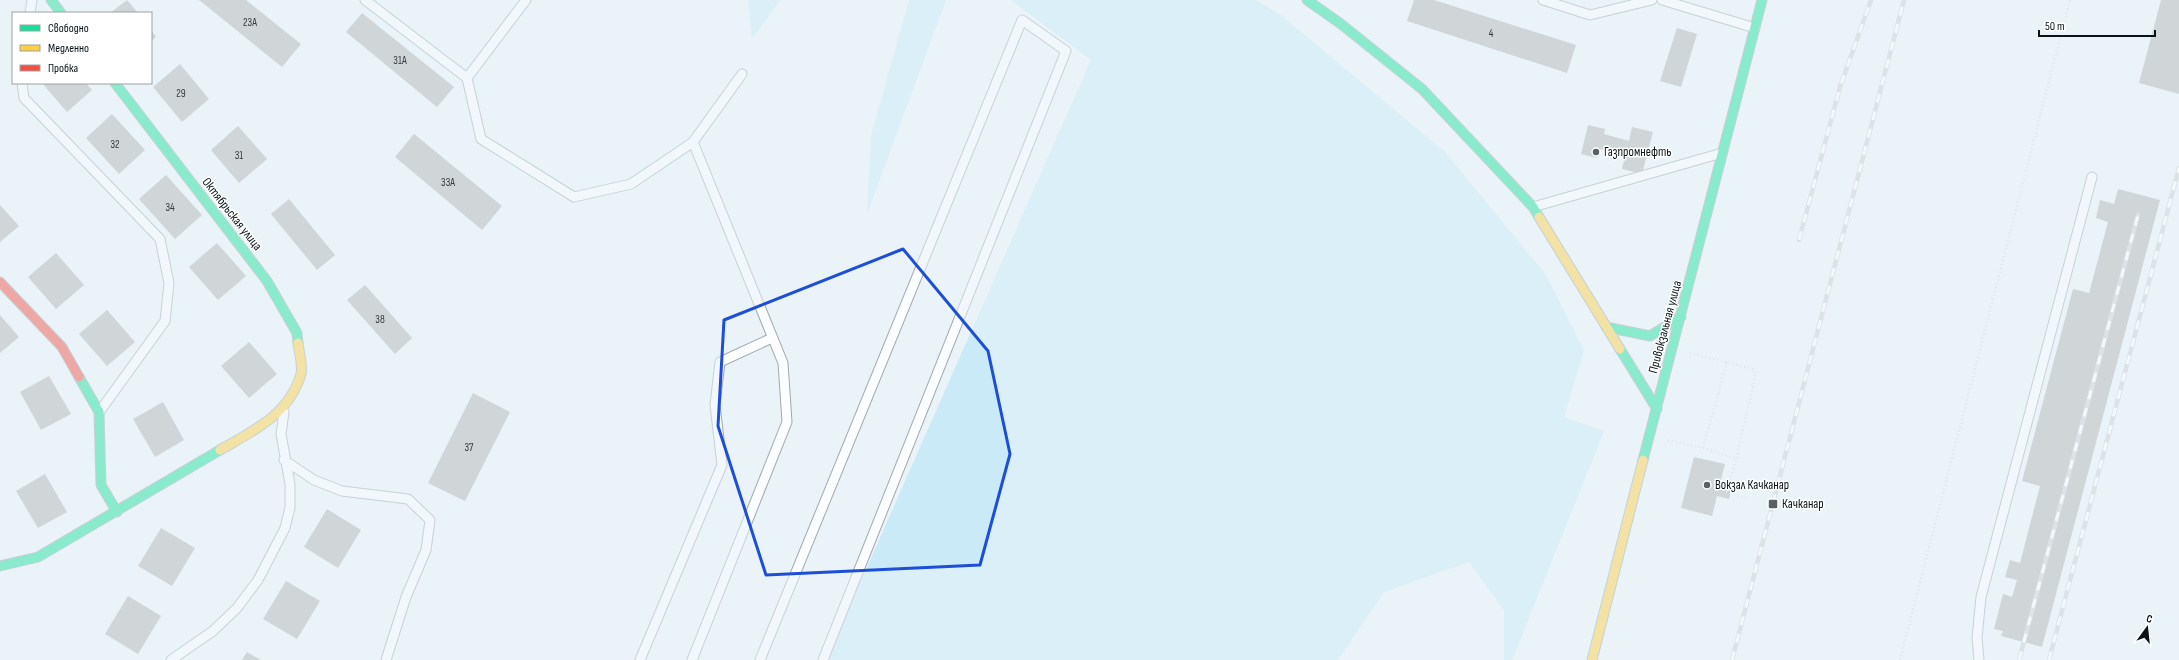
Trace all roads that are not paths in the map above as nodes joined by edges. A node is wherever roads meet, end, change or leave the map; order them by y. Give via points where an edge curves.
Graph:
1 (32, 0) edge
2 (51, 0) edge
3 (365, 0) edge
4 (526, 0) edge
5 (1307, 0) edge
6 (1543, 0) edge
7 (1652, 0) edge
8 (1662, 0) edge
9 (1762, 0) edge
10 (30, 12) edge
11 (60, 12) edge
12 (1755, 28) junction
13 (742, 74) dead end
14 (467, 78) junction
15 (22, 84) edge
16 (116, 84) edge
17 (693, 142) junction
18 (1723, 152) junction
19 (2092, 177) dead end
20 (1533, 207) junction
21 (0, 282) edge
22 (1681, 317) junction
23 (1606, 327) junction
24 (772, 338) junction
25 (285, 406) junction
26 (1657, 409) junction
27 (99, 412) junction
28 (284, 460) junction
29 (117, 512) junction
30 (0, 566) edge
31 (171, 660) edge
32 (386, 660) edge
33 (640, 660) edge
34 (692, 660) edge
35 (760, 660) edge
36 (823, 660) edge
37 (1592, 660) edge
38 (1979, 660) edge

1 - 10 lane
2 - 11 street
3 - 14 lane
4 - 14 lane
5 - 20 street via 1341,24 1422,90
6 - 7 lane via 1590,15
8 - 12 lane
9 - 12 street, Привокзальная улица
12 - 18 street, Привокзальная улица
13 - 17 lane
14 - 17 lane via 481,139 574,197 631,184
15 - 27 lane via 24,98 160,239 169,283 165,321
16 - 25 street, Октябрьская улица via 267,281 298,333 301,373
17 - 24 lane
18 - 20 lane
18 - 22 street, Привокзальная улица
19 - 38 lane via 1981,597 1977,638
20 - 23 street
21 - 27 street via 62,347
22 - 23 street via 1650,336
22 - 26 street, Привокзальная улица
23 - 26 street
24 - 33 lane via 720,362 715,405 722,465
24 - 34 lane via 783,363 787,422
25 - 28 lane via 281,434
25 - 29 street via 268,422
26 - 37 street, Привокзальная улица
27 - 29 street via 101,485
28 - 31 lane via 290,484 290,508 285,528 258,580 237,608 213,631
28 - 32 lane via 314,480 342,491 408,499 430,520 426,550 406,597
29 - 30 street via 38,557
35 - 36 lane via 1022,20 1066,51

